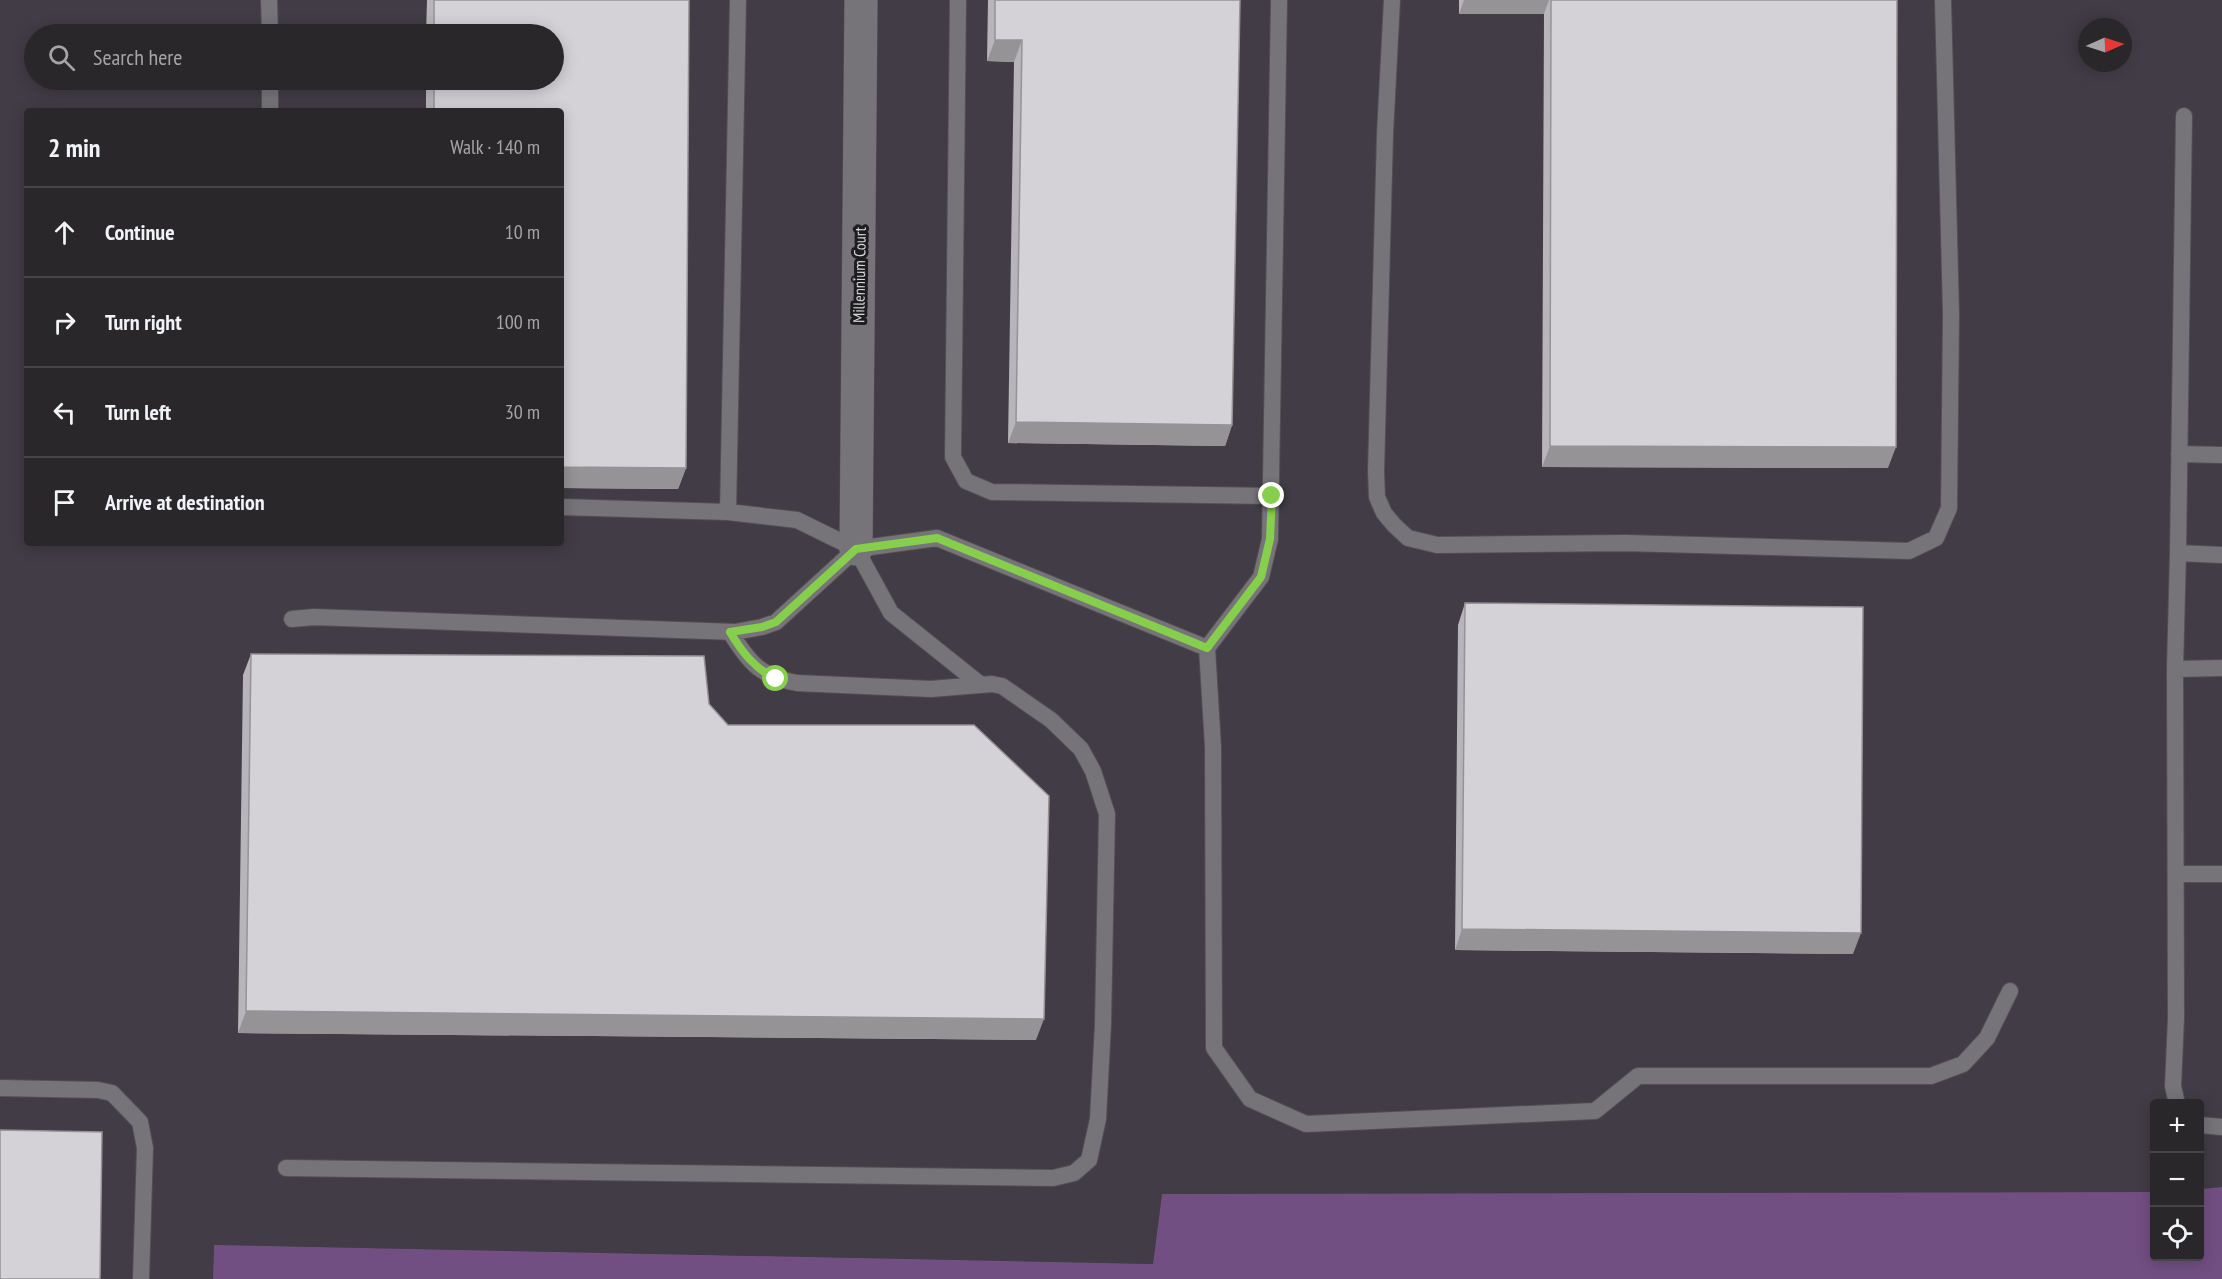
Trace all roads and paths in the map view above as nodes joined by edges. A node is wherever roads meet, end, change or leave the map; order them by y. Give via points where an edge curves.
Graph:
1 (269, 0) edge
2 (738, 0) edge
3 (861, 0) edge
4 (958, 0) edge
5 (1279, 0) edge
6 (1392, 0) edge
7 (1943, 0) edge
8 (270, 24) edge
9 (270, 90) edge
10 (270, 108) edge
11 (2184, 116) dead end
12 (2179, 454) junction
13 (2222, 454) edge
14 (1272, 496) junction
15 (564, 507) edge
16 (728, 512) junction
17 (856, 549) junction
18 (2178, 553) junction
19 (2222, 555) edge
20 (292, 619) dead end
21 (730, 632) junction
22 (1207, 648) junction
23 (2222, 668) edge
24 (2175, 669) junction
25 (981, 685) junction
26 (2176, 874) junction
27 (2222, 874) edge
28 (2010, 991) dead end
29 (0, 1088) edge
30 (2176, 1099) edge
31 (2204, 1125) edge
32 (2222, 1127) edge
33 (286, 1168) dead end
34 (141, 1279) edge

1 - 8 lane
2 - 16 lane
3 - 17 street, Millennium Court
4 - 14 lane via 953,457 966,481 992,492
5 - 14 lane
6 - 7 lane via 1376,472 1377,496 1394,525 1408,538 1437,545 1625,543 1909,551 1936,538 1949,508 1951,314
9 - 10 lane
11 - 12 lane
12 - 13 lane
12 - 18 lane
14 - 22 lane via 1270,539 1261,577
15 - 16 lane
16 - 17 lane via 797,520
17 - 21 lane via 776,622
17 - 22 lane via 937,538
17 - 25 lane via 891,613
18 - 19 lane
18 - 24 lane
20 - 21 lane
21 - 25 lane via 748,659 776,679 932,688
22 - 28 lane via 1213,747 1214,1048 1250,1099 1306,1124 1595,1111 1638,1076 1931,1076 1963,1064 1987,1038
23 - 24 lane
24 - 26 lane
25 - 33 lane via 1002,686 1051,720 1081,749 1107,814 1098,1119 1089,1160 1074,1173 1053,1178
26 - 27 lane
26 - 30 lane
29 - 34 lane via 112,1093 140,1122 145,1148
31 - 32 lane

